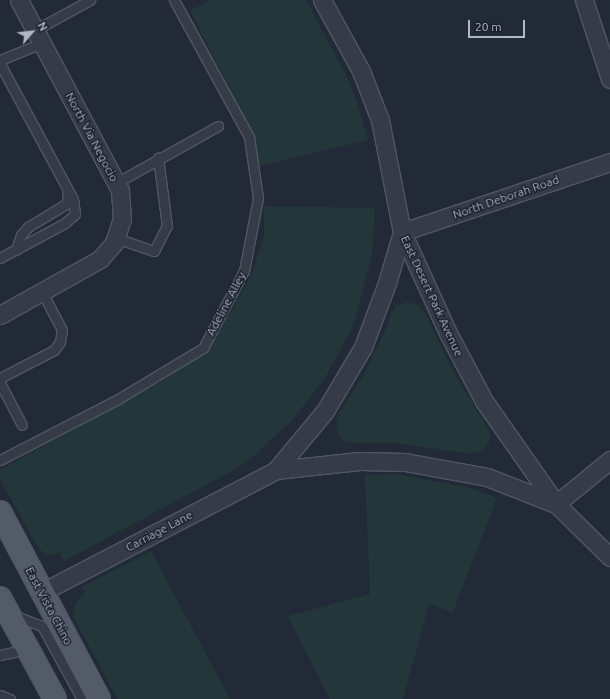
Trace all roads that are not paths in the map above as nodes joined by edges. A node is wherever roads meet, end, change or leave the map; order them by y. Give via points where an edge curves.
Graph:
1 (19, 0) edge
2 (90, 0) edge
3 (174, 0) edge
4 (322, 0) edge
5 (584, 0) edge
6 (39, 36) junction
7 (0, 60) edge
8 (0, 64) edge
9 (610, 78) edge
10 (218, 126) dead end
11 (158, 158) junction
12 (610, 162) edge
13 (116, 183) junction
14 (67, 187) junction
15 (402, 232) junction
16 (116, 238) junction
17 (16, 250) junction
18 (0, 258) edge
19 (42, 292) junction
20 (0, 315) edge
21 (0, 378) edge
22 (0, 383) edge
23 (22, 425) dead end
24 (0, 460) edge
25 (610, 460) edge
26 (276, 470) junction
27 (556, 504) junction
28 (0, 512) edge
29 (610, 557) edge
30 (42, 592) junction
31 (3, 610) edge
32 (28, 649) junction
33 (0, 655) edge
34 (0, 695) edge
35 (10, 699) edge
36 (55, 699) edge
37 (82, 699) edge
38 (99, 699) edge

1 - 6 street, North Via Negocio
2 - 6 lane
3 - 24 lane, Adeline Alley via 249,137 258,198 244,271 203,348 118,399
4 - 15 street, East Desert Park Avenue via 361,71 380,120
5 - 9 street
6 - 7 lane
6 - 13 street, North Via Negocio
8 - 14 lane
10 - 11 lane
11 - 13 lane
11 - 16 lane via 167,226 154,251
12 - 15 street, North Deborah Road
13 - 16 street, North Via Negocio via 120,190 122,219
14 - 17 lane via 66,204 28,227 21,235
14 - 17 lane via 73,199 75,214 65,223
15 - 26 street via 387,283 363,347 325,411
15 - 27 street, East Desert Park Avenue via 448,333 484,401
16 - 19 street, North Via Negocio via 100,259
17 - 18 lane
19 - 20 street, North Via Negocio
19 - 21 lane via 62,330 60,342 54,350
22 - 23 lane
25 - 27 street
26 - 27 street via 360,461 405,462 487,477
26 - 30 street, Carriage Lane
27 - 29 street, East Desert Park Avenue
28 - 30 main road, East Vista Chino
30 - 38 main road, East Vista Chino
31 - 32 main road
31 - 37 lane via 42,626
32 - 33 lane
32 - 36 main road
34 - 35 lane

